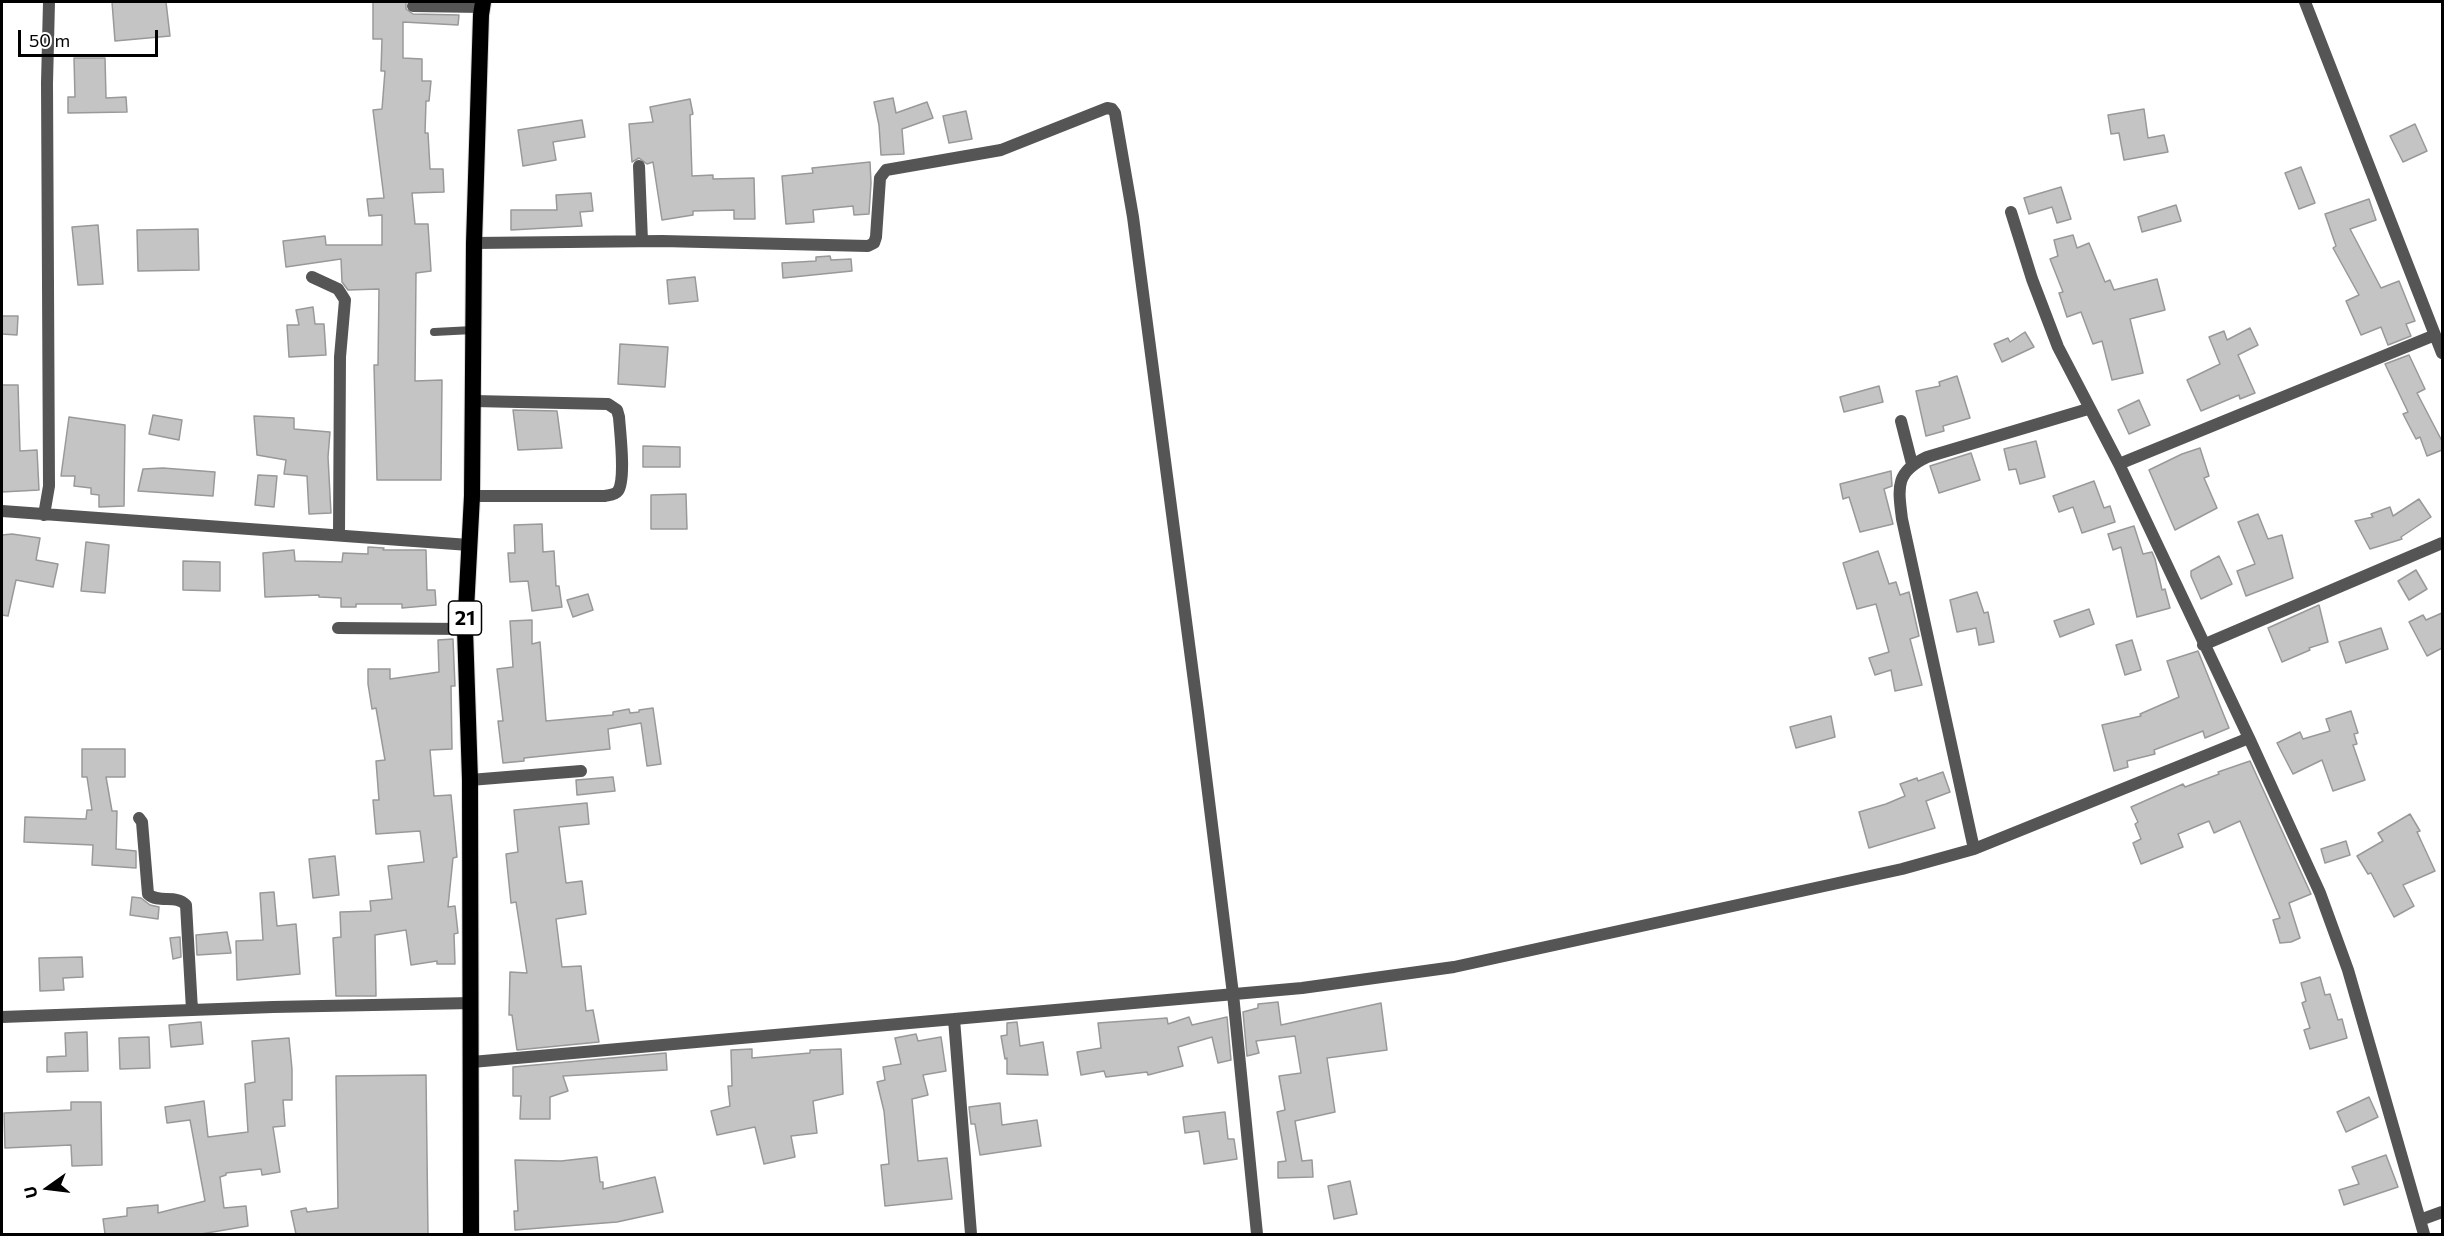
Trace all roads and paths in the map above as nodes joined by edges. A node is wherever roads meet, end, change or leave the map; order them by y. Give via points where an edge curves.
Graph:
1 (49, 2) edge
2 (2305, 2) edge
3 (483, 4) edge
4 (413, 6) dead end
5 (639, 166) dead end
6 (2011, 212) dead end
7 (642, 241) junction
8 (474, 243) junction
9 (312, 277) dead end
10 (473, 330) junction
11 (434, 332) dead end
12 (2435, 335) junction
13 (2442, 353) edge
14 (474, 401) junction
15 (2088, 409) junction
16 (1901, 421) dead end
17 (1911, 464) junction
18 (2119, 464) junction
19 (472, 496) junction
20 (2, 511) edge
21 (44, 515) junction
22 (339, 534) junction
23 (2442, 543) edge
24 (469, 545) junction
25 (338, 628) dead end
26 (465, 629) junction
27 (2203, 645) junction
28 (2249, 738) junction
29 (582, 771) dead end
30 (470, 780) junction
31 (140, 818) dead end
32 (1974, 849) junction
33 (1233, 994) junction
34 (472, 1003) junction
35 (192, 1010) junction
36 (2, 1017) edge
37 (954, 1018) junction
38 (472, 1062) junction
39 (2442, 1212) edge
40 (2420, 1220) junction
41 (471, 1234) edge
42 (971, 1234) edge
43 (1257, 1234) edge
44 (2424, 1234) edge

1 - 21 street via 49,476
2 - 12 street
3 - 4 street
3 - 8 highway, 21
5 - 7 street
6 - 15 street via 2058,347
7 - 8 street
7 - 33 street via 868,246 876,237 880,178 886,170 1001,150 1112,109 1133,217
8 - 10 highway, 21
9 - 22 street via 338,289 345,300 340,357
10 - 11 lane
10 - 14 highway, 21
12 - 13 street
12 - 18 street
14 - 19 highway, 21
14 - 19 street via 609,404 619,417 622,479 619,490 605,496
15 - 17 street
15 - 18 street
16 - 17 street
17 - 32 street via 1901,477 1902,519
18 - 27 street
19 - 24 highway, 21
20 - 21 street
21 - 22 street
22 - 24 street
23 - 27 street
24 - 26 highway, 21
25 - 26 street
26 - 30 highway, 21
27 - 28 street
28 - 32 street
28 - 40 street via 2320,893 2348,970
29 - 30 street
30 - 34 highway, 21
31 - 35 street via 148,894 186,905
32 - 33 street via 1902,869 1454,967
33 - 37 street
33 - 43 street
34 - 35 street
34 - 38 highway, 21
35 - 36 street
37 - 38 street
37 - 42 street
38 - 41 highway, 21
39 - 40 street
40 - 44 street

